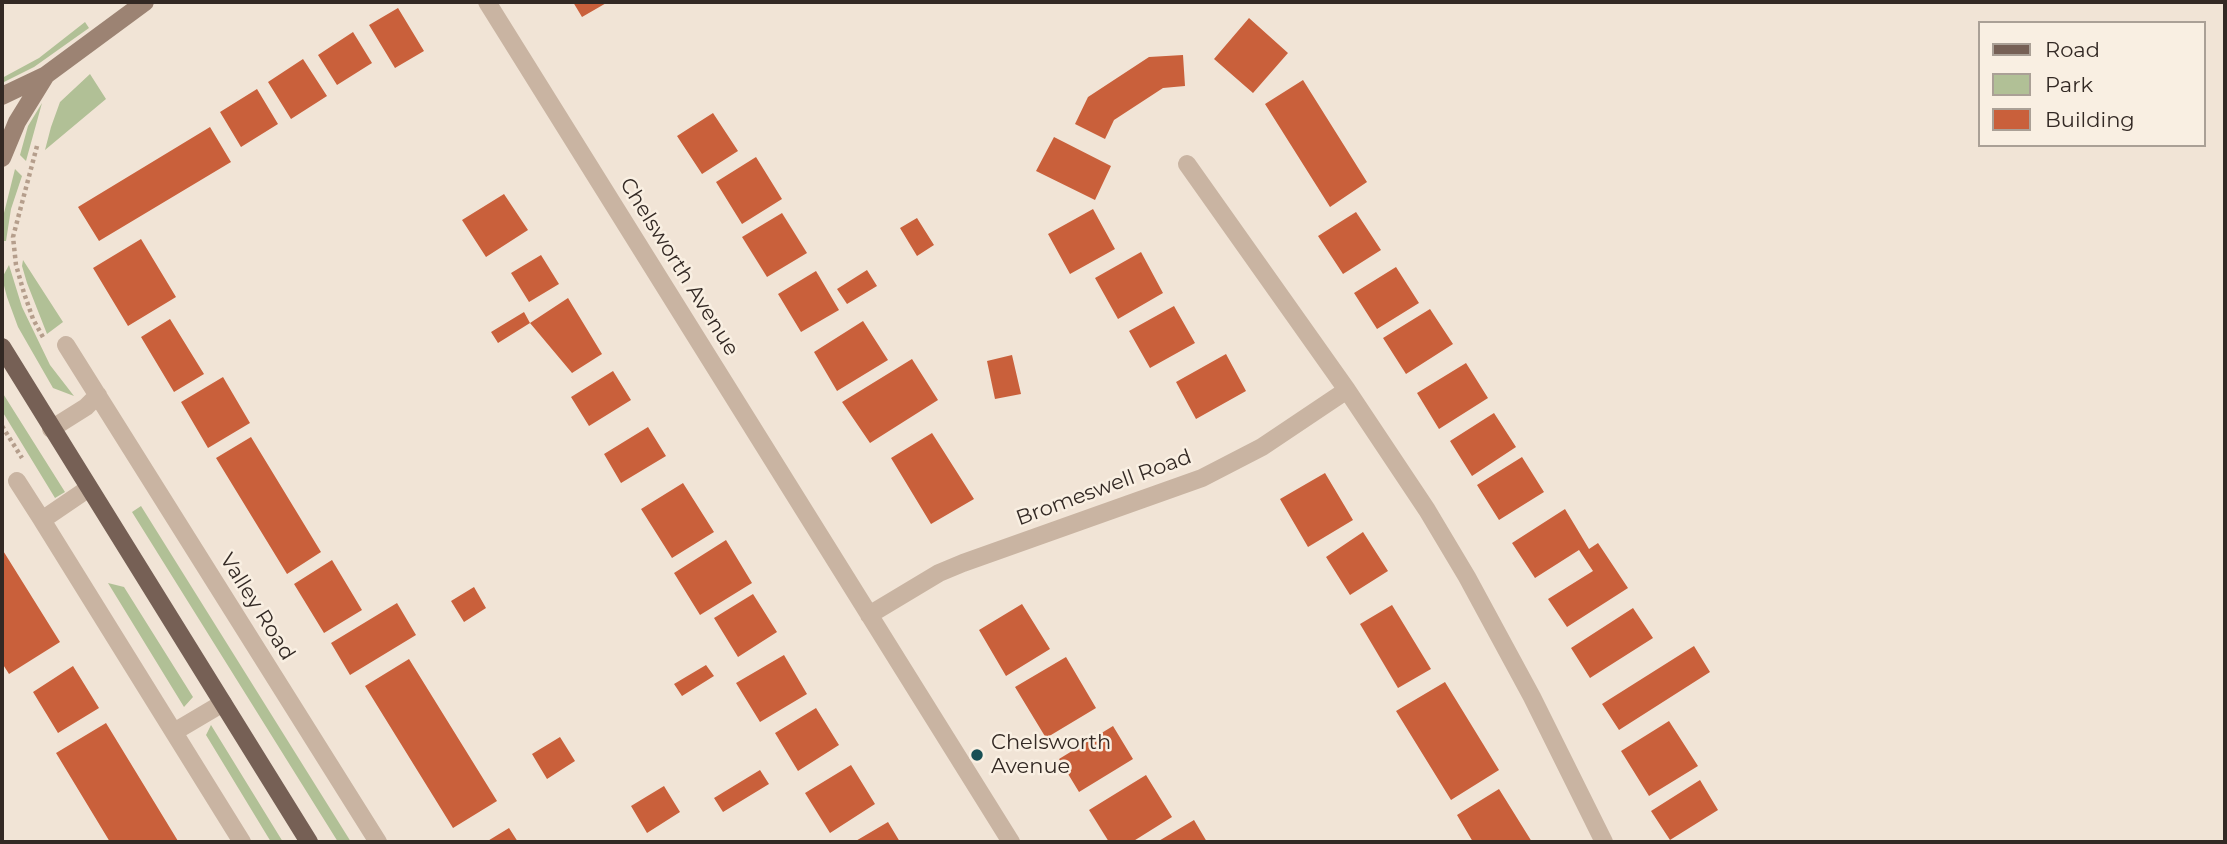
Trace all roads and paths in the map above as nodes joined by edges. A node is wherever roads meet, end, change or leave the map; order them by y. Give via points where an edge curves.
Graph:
1 (145, 2) edge
2 (487, 2) edge
3 (46, 75) junction
4 (2, 96) edge
5 (2, 158) edge
6 (1187, 164) dead end
7 (28, 177) dead end
8 (45, 342) dead end
9 (66, 345) dead end
10 (2, 347) edge
11 (1347, 390) junction
12 (99, 395) junction
13 (51, 429) junction
14 (17, 481) dead end
15 (89, 488) junction
16 (42, 520) junction
17 (869, 615) junction
18 (223, 703) junction
19 (174, 732) junction
20 (242, 842) edge
21 (309, 842) edge
22 (378, 842) edge
23 (1010, 842) edge
24 (1604, 842) edge

1 - 3 main road
2 - 17 street, Chelsworth Avenue
3 - 4 main road
3 - 5 main road via 17,122
6 - 11 street
7 - 8 path via 13,237 24,293
9 - 12 street, Valley Road
10 - 13 main road
11 - 17 street, Bromeswell Road via 1262,447 1202,478 963,563
11 - 24 street via 1467,577
12 - 13 street
12 - 22 street, Valley Road
13 - 15 main road
14 - 16 street
15 - 16 street
15 - 18 main road
16 - 19 street
17 - 23 street, Chelsworth Avenue
18 - 19 street
18 - 21 main road
19 - 20 street

